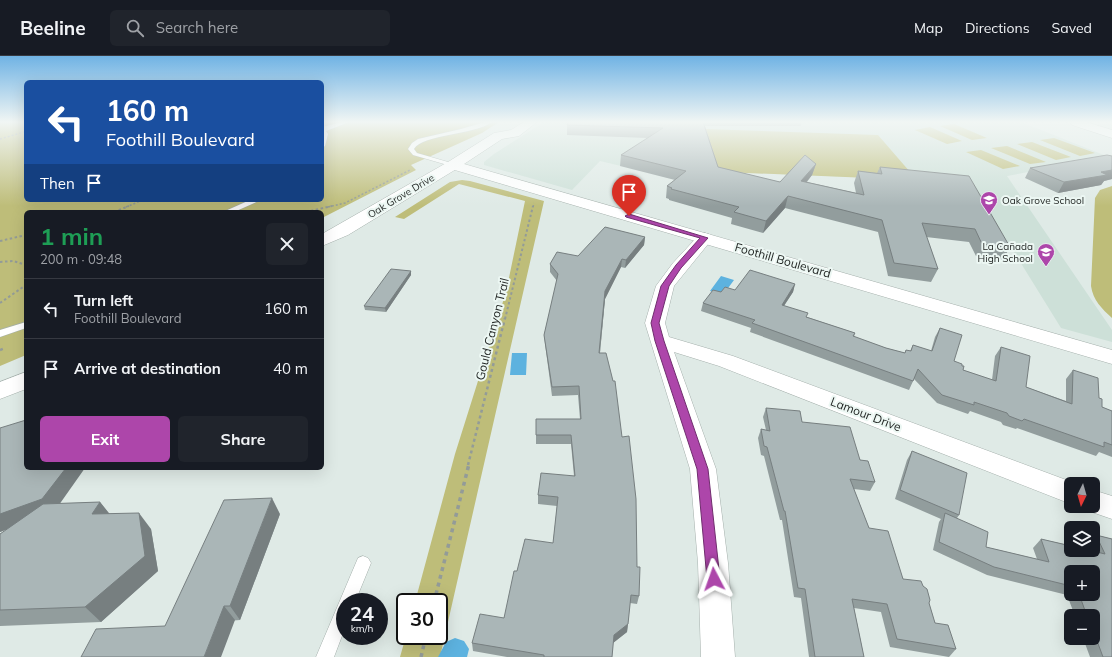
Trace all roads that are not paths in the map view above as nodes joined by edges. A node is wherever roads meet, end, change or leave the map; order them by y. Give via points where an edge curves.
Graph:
1 (413, 150) edge
2 (476, 150) edge
3 (453, 165) junction
4 (253, 202) edge
5 (232, 210) edge
6 (705, 238) junction
7 (324, 239) edge
8 (24, 326) edge
9 (0, 334) edge
10 (660, 341) junction
11 (1112, 357) edge
12 (24, 381) edge
13 (0, 391) edge
14 (1064, 490) edge
15 (1100, 504) edge
16 (1112, 508) edge
17 (363, 563) dead end
18 (351, 593) edge
19 (336, 630) edge
20 (325, 657) edge
21 (718, 657) edge

1 - 3 lane via 415,154
2 - 3 main road, Oak Grove Drive
3 - 6 main road, Foothill Boulevard
3 - 7 main road, Oak Grove Drive
4 - 5 lane
6 - 10 street via 665,286 655,323
6 - 11 main road, Foothill Boulevard
8 - 9 lane
10 - 14 street, Lamour Drive via 726,361
10 - 21 street via 703,469
12 - 13 main road
15 - 16 street
17 - 18 lane
19 - 20 lane

